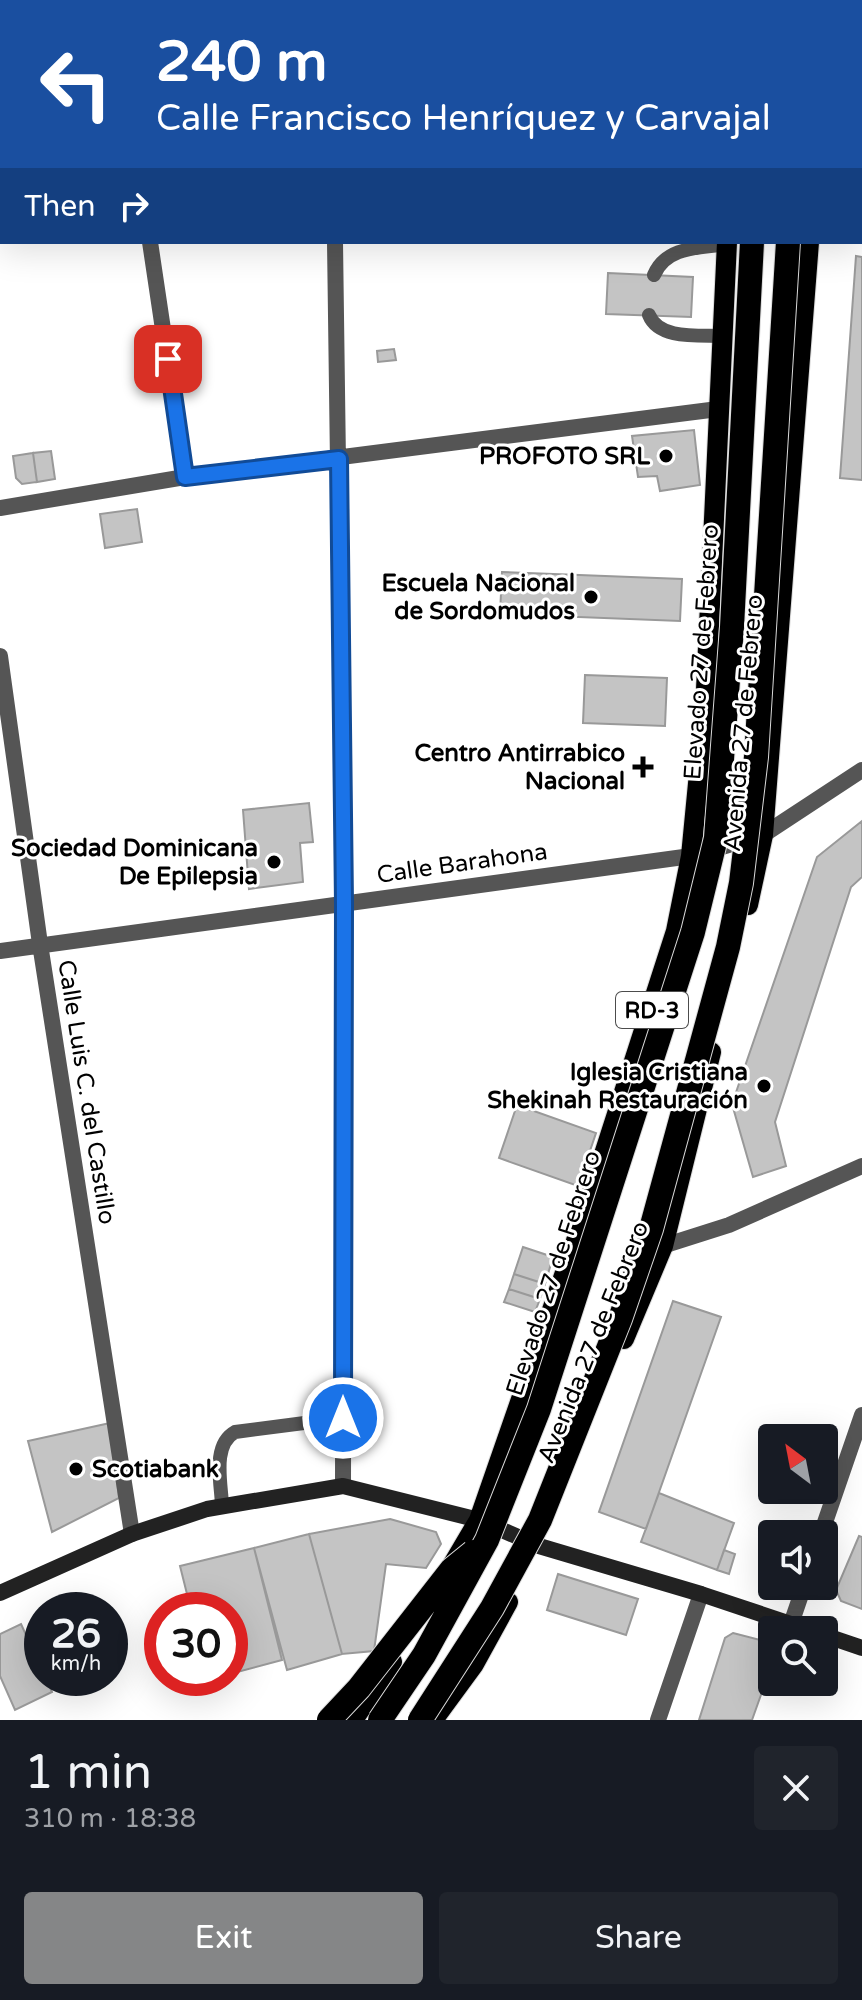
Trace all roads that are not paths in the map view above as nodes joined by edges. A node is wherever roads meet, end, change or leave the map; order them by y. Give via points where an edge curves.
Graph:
1 (150, 244) edge
2 (335, 244) edge
3 (721, 244) edge
4 (727, 244) edge
5 (752, 244) edge
6 (788, 244) edge
7 (809, 244) edge
8 (654, 275) dead end
9 (649, 315) dead end
10 (722, 336) junction
11 (718, 409) junction
12 (339, 459) junction
13 (185, 477) junction
14 (0, 508) edge
15 (0, 656) edge
16 (862, 770) edge
17 (763, 835) junction
18 (691, 856) junction
19 (344, 904) junction
20 (40, 944) junction
21 (0, 951) edge
22 (862, 1166) edge
23 (663, 1246) junction
24 (862, 1415) edge
25 (343, 1418) junction
26 (343, 1486) junction
27 (222, 1505) junction
28 (826, 1520) edge
29 (492, 1531) junction
30 (132, 1534) junction
31 (539, 1546) junction
32 (0, 1593) edge
33 (701, 1594) junction
34 (767, 1616) edge
35 (838, 1640) edge
36 (862, 1648) edge
37 (329, 1720) edge
38 (353, 1720) edge
39 (380, 1720) edge
40 (420, 1720) edge
41 (433, 1720) edge
42 (658, 1720) edge

1 - 13 street
2 - 12 street
3 - 8 lane via 678,251 659,263
4 - 10 main road, Avenida 27 de Febrero / RD-3
5 - 29 highway, Elevado 27 de Febrero / RD-3, bridge via 716,838 693,932 539,1409
6 - 40 highway, RD-3, bridge via 756,757 728,947 651,1229 546,1506 492,1608
7 - 17 main road, Avenida 27 de Febrero / RD-3
9 - 10 lane via 652,324 667,332
10 - 11 main road, Avenida 27 de Febrero / RD-3
11 - 12 street
11 - 18 main road, Avenida 27 de Febrero / RD-3 via 705,711
12 - 13 street
12 - 19 street
13 - 14 street
15 - 20 street, Calle Luis C. del Castillo
16 - 17 street, Calle Barahona
17 - 18 street, Calle Barahona
17 - 23 main road, Avenida 27 de Febrero / RD-3
18 - 19 street, Calle Barahona
18 - 29 main road, Avenida 27 de Febrero / RD-3 via 676,931
19 - 20 street, Calle Barahona
19 - 25 street
20 - 21 street, Calle Barahona
20 - 30 street, Calle Luis C. del Castillo
22 - 23 street via 729,1225
23 - 31 main road, Avenida 27 de Febrero / RD-3
24 - 28 street
25 - 26 street
25 - 27 lane via 227,1436 221,1456
26 - 27 main road
26 - 29 main road
27 - 30 main road
29 - 31 main road
29 - 37 highway, bridge via 452,1569
29 - 38 main road, Avenida 27 de Febrero / RD-3 via 428,1607
29 - 39 highway, Elevado 27 de Febrero / RD-3, bridge via 424,1655
30 - 32 main road
31 - 33 main road
31 - 41 main road, Avenida 27 de Febrero / RD-3 via 474,1664
33 - 34 main road
33 - 42 street
35 - 36 main road

